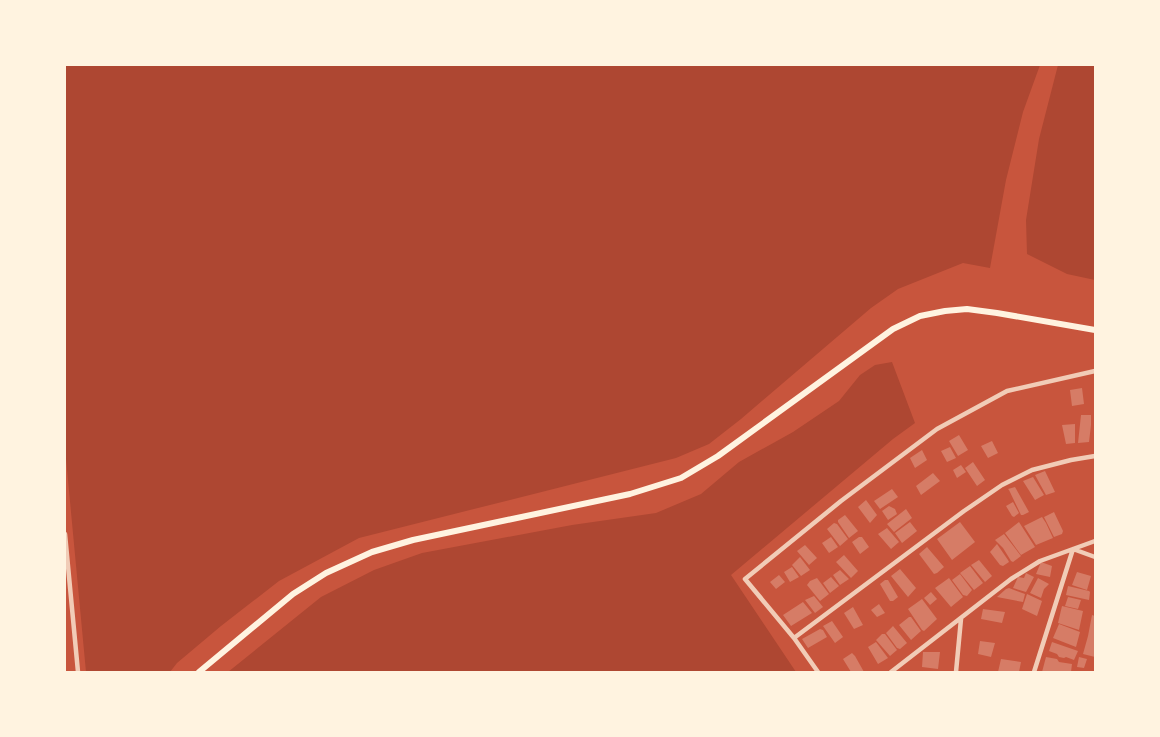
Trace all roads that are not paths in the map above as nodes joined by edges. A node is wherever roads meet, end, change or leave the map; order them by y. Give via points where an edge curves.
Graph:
1 (1095, 330) edge
2 (1095, 370) edge
3 (1095, 456) edge
4 (65, 534) edge
5 (1095, 541) edge
6 (1072, 549) junction
7 (1095, 557) edge
8 (961, 619) junction
9 (794, 638) junction
10 (78, 672) edge
11 (200, 672) edge
12 (818, 672) edge
13 (891, 672) edge
14 (956, 672) edge
15 (1034, 672) edge

1 - 11 main road via 967,309 920,316 893,329 726,451 681,478 630,494 413,540 372,552 326,573 293,594
2 - 9 street via 1007,391 937,429 745,579
3 - 9 street via 1032,470 1002,485
4 - 10 street
5 - 6 street
6 - 7 street
6 - 8 street via 1040,561
6 - 15 street
8 - 13 street
8 - 14 street
9 - 12 street

